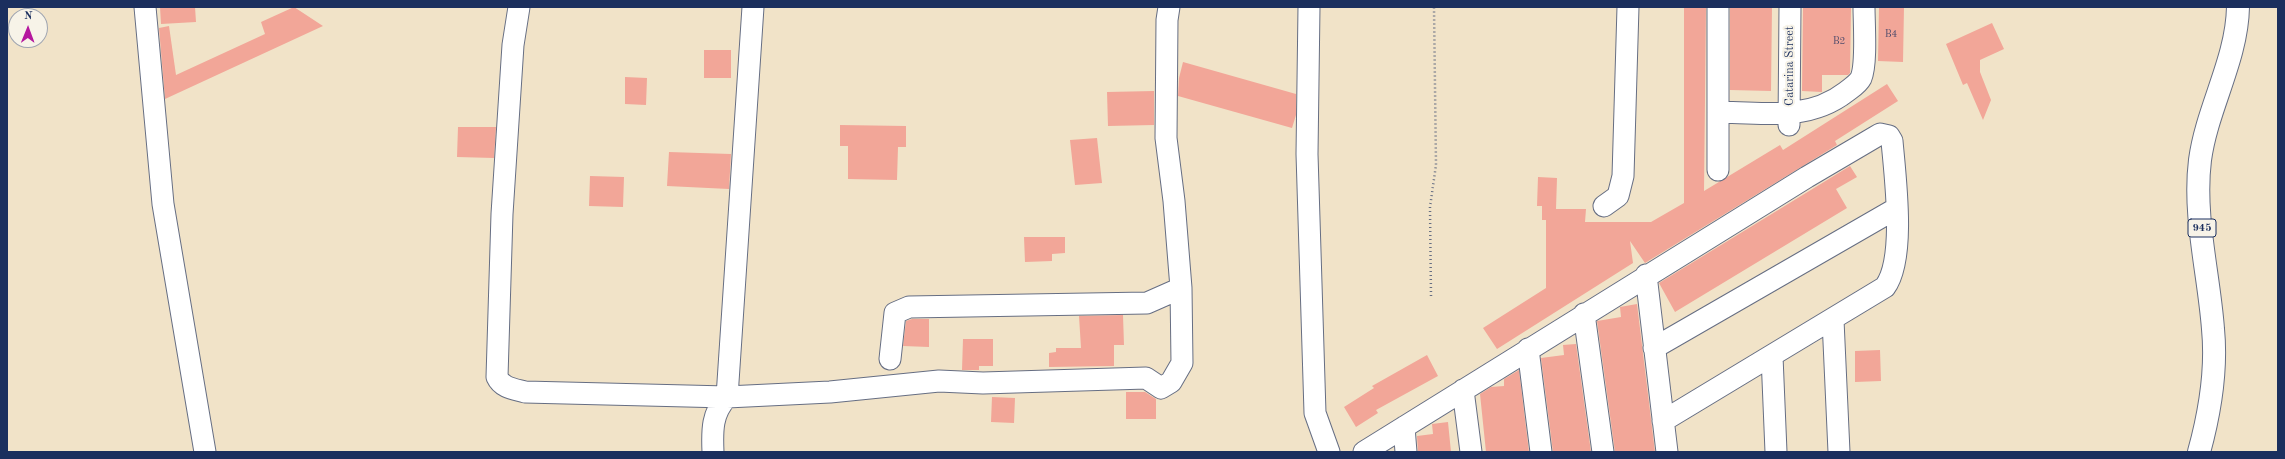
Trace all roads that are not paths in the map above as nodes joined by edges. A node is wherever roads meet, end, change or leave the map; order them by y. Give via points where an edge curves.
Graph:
1 (145, 7) edge
2 (519, 7) edge
3 (753, 7) edge
4 (1170, 7) edge
5 (1309, 7) edge
6 (1628, 7) edge
7 (1718, 7) edge
8 (1790, 7) edge
9 (1864, 7) edge
10 (2238, 7) edge
11 (1718, 112) junction
12 (1789, 119) junction
13 (1718, 170) dead end
14 (1604, 206) dead end
15 (1897, 208) junction
16 (1646, 275) junction
17 (1181, 288) junction
18 (1584, 314) junction
19 (1833, 320) junction
20 (1654, 348) junction
21 (1528, 349) junction
22 (1772, 356) junction
23 (890, 359) dead end
24 (1463, 390) junction
25 (728, 397) junction
26 (1663, 421) junction
27 (1404, 427) junction
28 (205, 452) edge
29 (713, 452) edge
30 (1329, 452) edge
31 (1364, 452) edge
32 (1406, 452) edge
33 (1471, 452) edge
34 (1541, 452) edge
35 (1603, 452) edge
36 (1667, 452) edge
37 (1776, 452) edge
38 (1839, 452) edge
39 (2199, 452) edge

1 - 28 street via 163,204
2 - 25 street via 513,45 502,214 497,377 507,387 525,392
3 - 25 street
4 - 17 street via 1167,20 1166,138
5 - 30 street via 1307,154 1315,412
6 - 14 street via 1622,187 1618,196
7 - 11 street
8 - 12 street, Catarina Street
9 - 12 street via 1864,68 1861,78 1828,104
10 - 39 main road, 945 via 2228,64 2200,160 2198,196 2214,330 2213,380 2207,422
11 - 12 street
11 - 13 street
15 - 16 street via 1892,141 1889,136 1880,134
15 - 19 street via 1894,261 1890,281 1877,293
15 - 20 street
16 - 18 street
16 - 20 street
17 - 23 street via 1147,303 909,307 895,313
17 - 25 street via 1182,363 1171,382 1161,388 1146,378 983,383 939,381 830,392
18 - 21 street
18 - 35 street
19 - 22 street
19 - 38 street
20 - 26 street
21 - 24 street
21 - 34 street
22 - 26 street
22 - 37 street
24 - 27 street
24 - 33 street
25 - 29 street via 717,408 712,435
26 - 36 street
27 - 31 street
27 - 32 street

